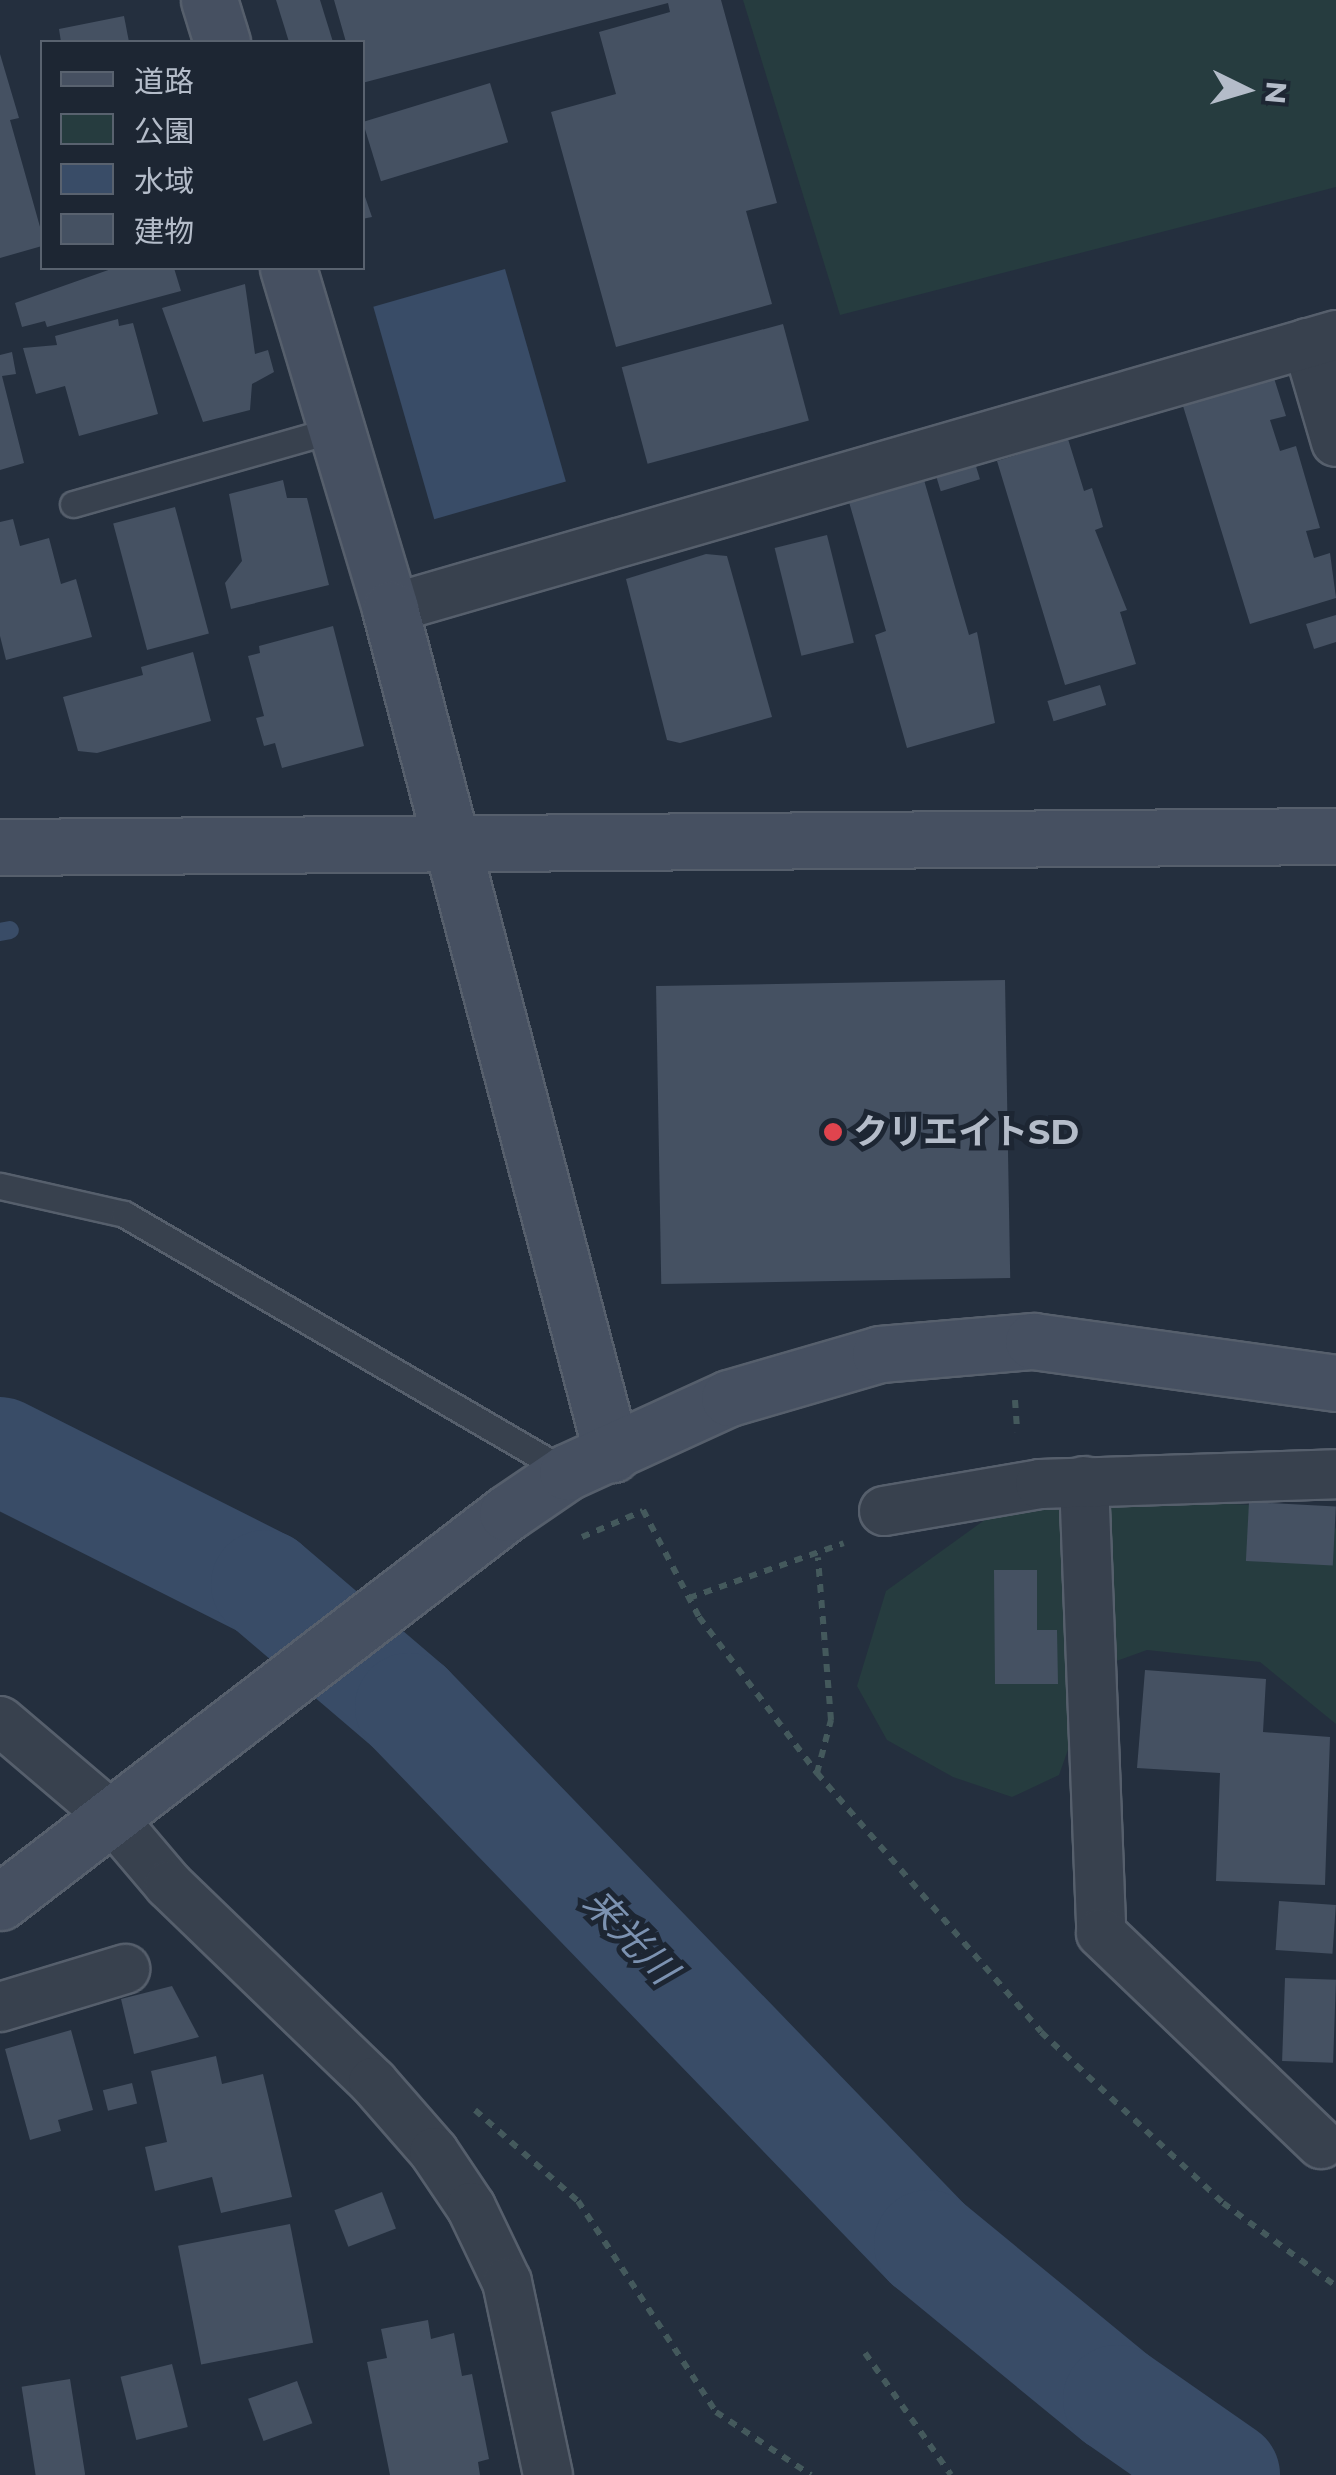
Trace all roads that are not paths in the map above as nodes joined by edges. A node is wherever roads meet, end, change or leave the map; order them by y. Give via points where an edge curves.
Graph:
1 (210, 0) edge
2 (221, 40) edge
3 (289, 270) edge
4 (1321, 339) edge
5 (336, 429) junction
6 (1336, 442) edge
7 (72, 504) dead end
8 (390, 609) junction
9 (1336, 836) edge
10 (0, 846) edge
11 (451, 847) junction
12 (0, 1186) edge
13 (1336, 1383) edge
14 (589, 1463) junction
15 (1336, 1474) edge
16 (1084, 1481) junction
17 (884, 1511) road end
18 (0, 1721) edge
19 (108, 1813) junction
20 (0, 1902) edge
21 (125, 1969) dead end
22 (0, 2007) edge
23 (1321, 2144) dead end
24 (548, 2475) edge

1 - 2 street
3 - 5 street
4 - 6 street
4 - 8 street
5 - 7 lane
5 - 8 street
8 - 11 street
9 - 11 street
10 - 11 street
11 - 14 street
12 - 14 lane via 124,1214
13 - 14 street via 1011,1342 880,1354 728,1398
14 - 19 street via 507,1514
15 - 16 street
16 - 17 street
16 - 23 street via 1101,1933
18 - 19 street
19 - 20 street
19 - 24 street via 169,1885 373,2082 471,2207 507,2282 530,2365
21 - 22 street

